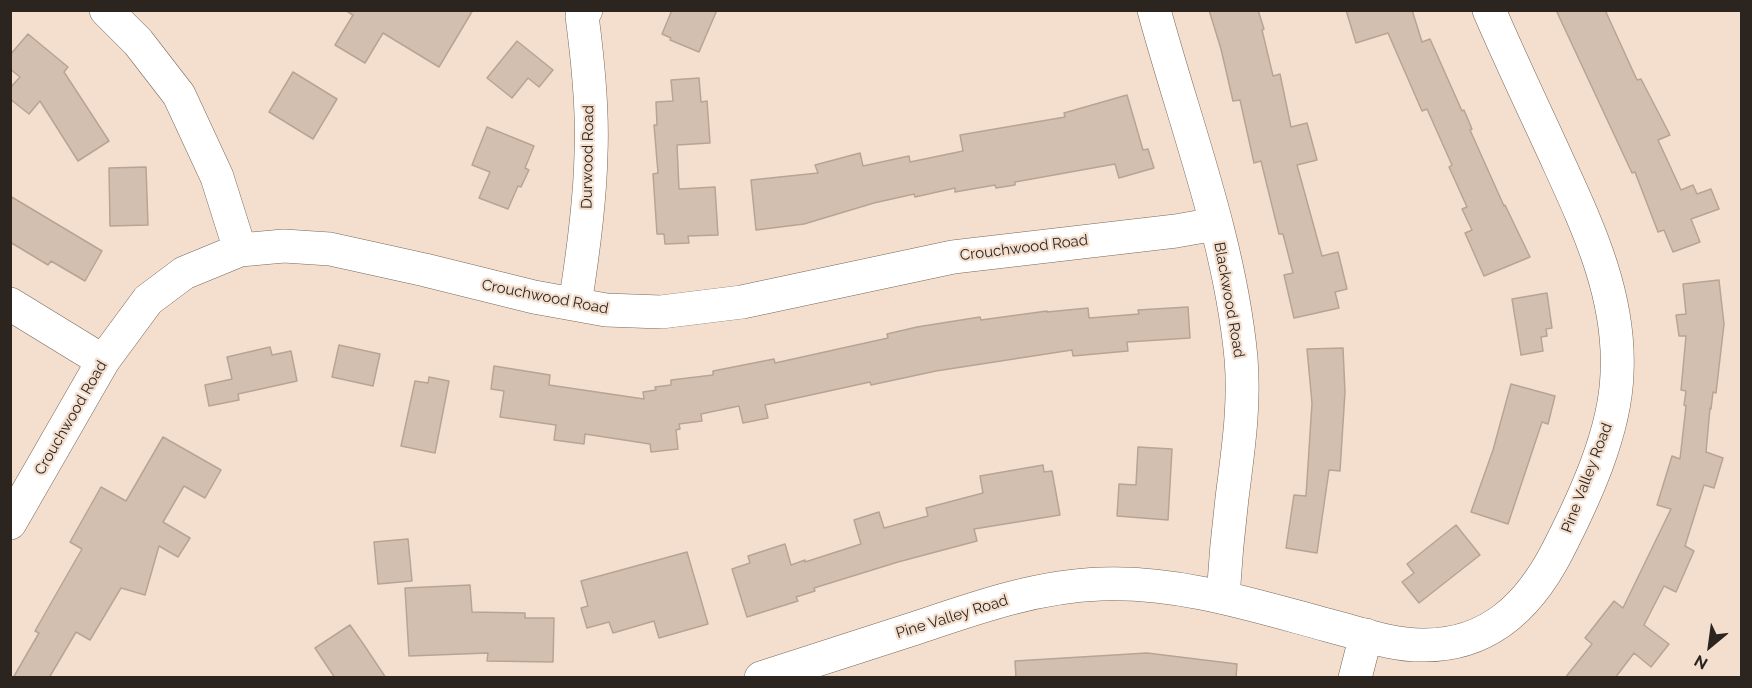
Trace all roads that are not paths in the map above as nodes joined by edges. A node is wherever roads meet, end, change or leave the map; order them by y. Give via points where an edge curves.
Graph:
1 (106, 10) edge
2 (1154, 10) edge
3 (1489, 10) edge
4 (580, 12) edge
5 (1215, 224) junction
6 (240, 250) junction
7 (10, 304) edge
8 (575, 304) junction
9 (103, 362) junction
10 (10, 523) edge
11 (1223, 597) junction
12 (1366, 635) junction
13 (761, 678) edge
14 (1355, 678) edge

1 - 6 street via 138,42 179,94 217,177
2 - 5 street, Blackwood Road
3 - 12 street, Pine Valley Road via 1600,259 1612,303 1617,343 1611,419 1573,520 1553,559 1520,607 1477,636 1446,644 1410,644
4 - 8 street, Durwood Road via 591,153
5 - 8 street, Crouchwood Road via 953,257 692,309 632,312
5 - 11 street, Blackwood Road via 1241,359 1242,408
6 - 8 street, Crouchwood Road via 284,246 330,249
6 - 9 street, Crouchwood Road via 197,266 159,290
7 - 9 street
9 - 10 street, Crouchwood Road
11 - 12 street, Pine Valley Road
11 - 13 street, Pine Valley Road via 1148,586 1068,586 963,612
12 - 14 street

